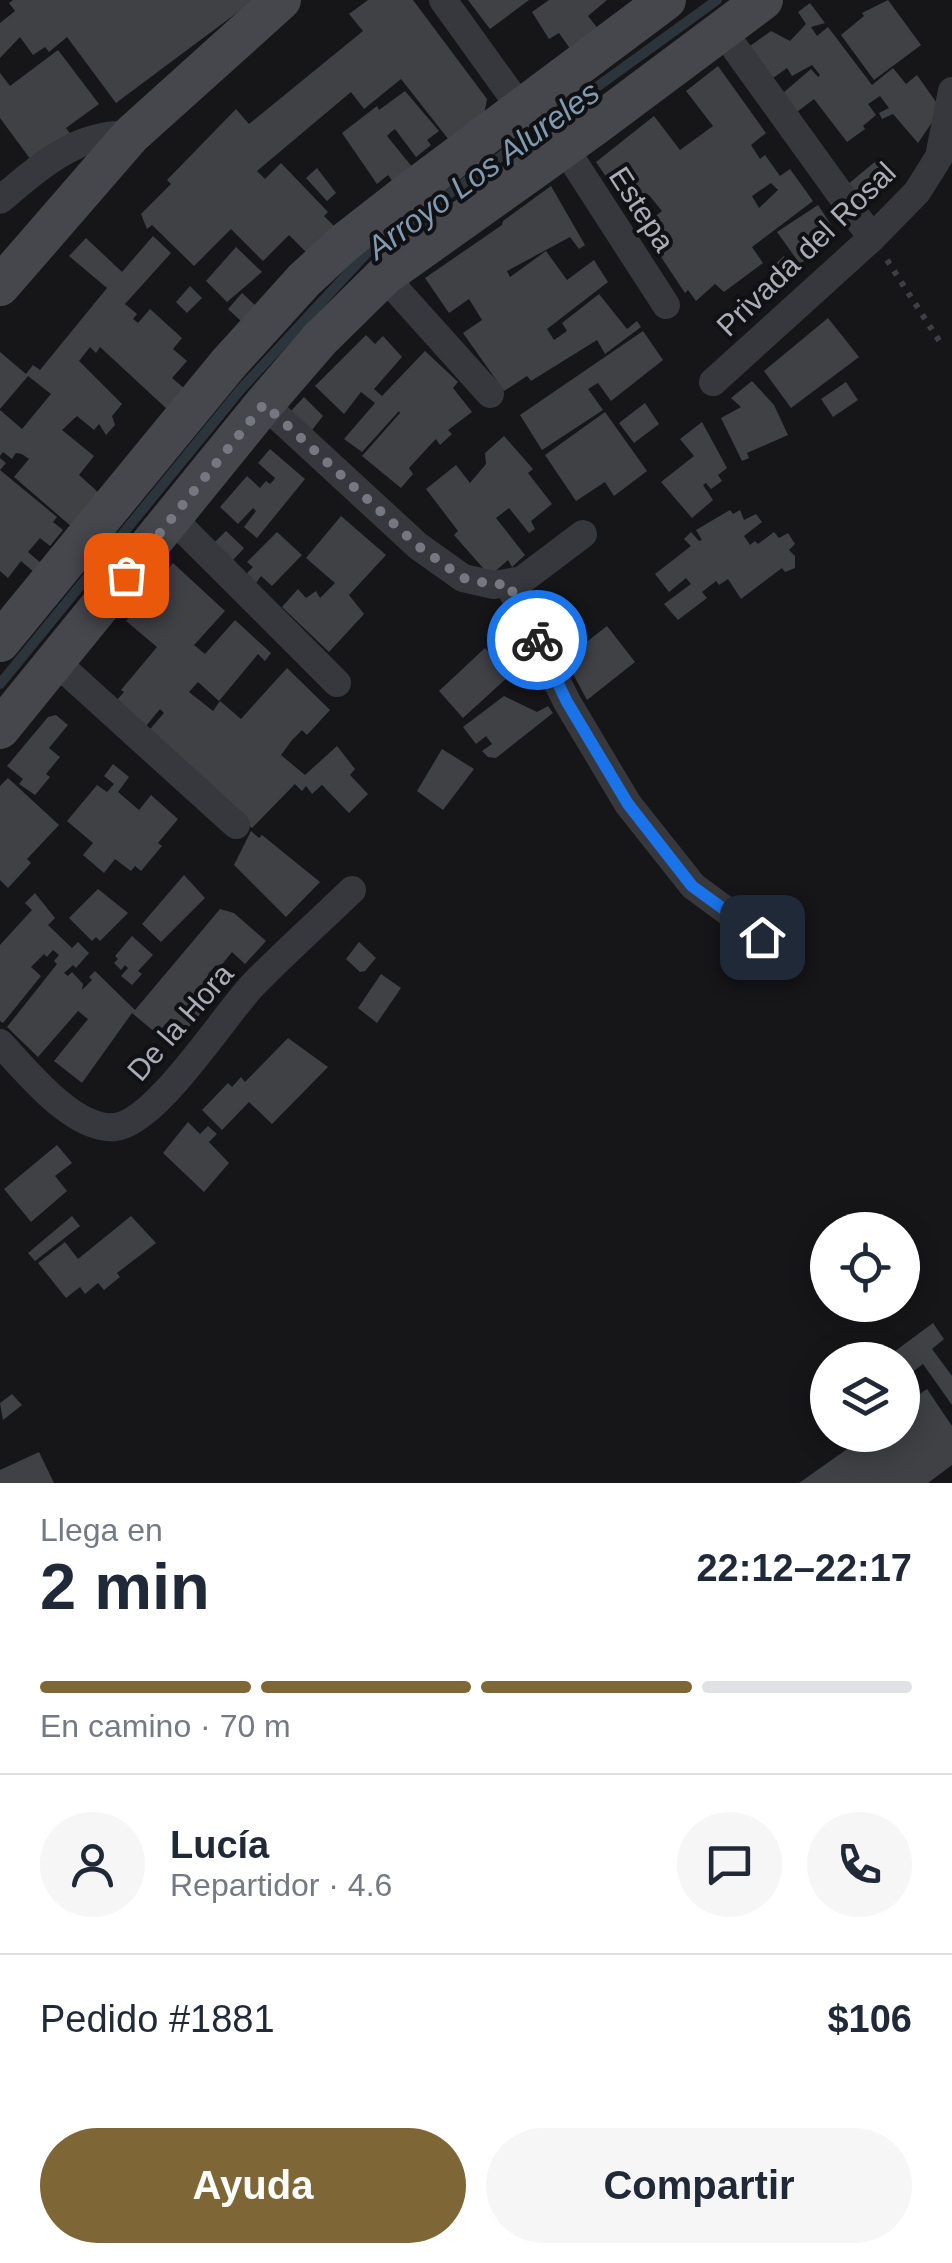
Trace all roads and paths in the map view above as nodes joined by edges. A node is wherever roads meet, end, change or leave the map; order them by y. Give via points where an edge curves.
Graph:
1 (281, 0) edge
2 (443, 0) edge
3 (666, 0) edge
4 (763, 0) edge
5 (722, 30) junction
6 (952, 92) edge
7 (520, 107) junction
8 (131, 135) junction
9 (564, 147) junction
10 (946, 158) edge
11 (0, 200) edge
12 (872, 238) junction
13 (384, 276) junction
14 (0, 286) edge
15 (666, 305) dead end
16 (940, 342) dead end
17 (713, 382) dead end
18 (490, 394) dead end
19 (264, 404) junction
20 (172, 518) junction
21 (582, 534) dead end
22 (508, 583) junction
23 (0, 642) edge
24 (55, 660) junction
25 (337, 683) dead end
26 (0, 730) edge
27 (236, 825) dead end
28 (352, 890) dead end
29 (762, 937) dead end
30 (0, 1043) edge

1 - 8 main road
2 - 7 street
3 - 7 main road
4 - 5 main road
5 - 9 main road
5 - 12 street
6 - 10 street
7 - 23 main road via 304,280
8 - 11 street via 75,144
8 - 14 main road
9 - 13 main road
9 - 15 street, Estepa
10 - 12 street, Privada del Rosal
12 - 16 path
12 - 17 street, Privada del Rosal
13 - 18 street
13 - 19 main road
19 - 20 main road
19 - 22 street via 418,546 463,578
20 - 24 main road
20 - 25 street
21 - 22 street via 522,580
22 - 29 street via 628,804 692,886
24 - 26 main road
24 - 27 street
28 - 30 street, De la Hora via 250,988 156,1103 133,1121 95,1124 64,1109

